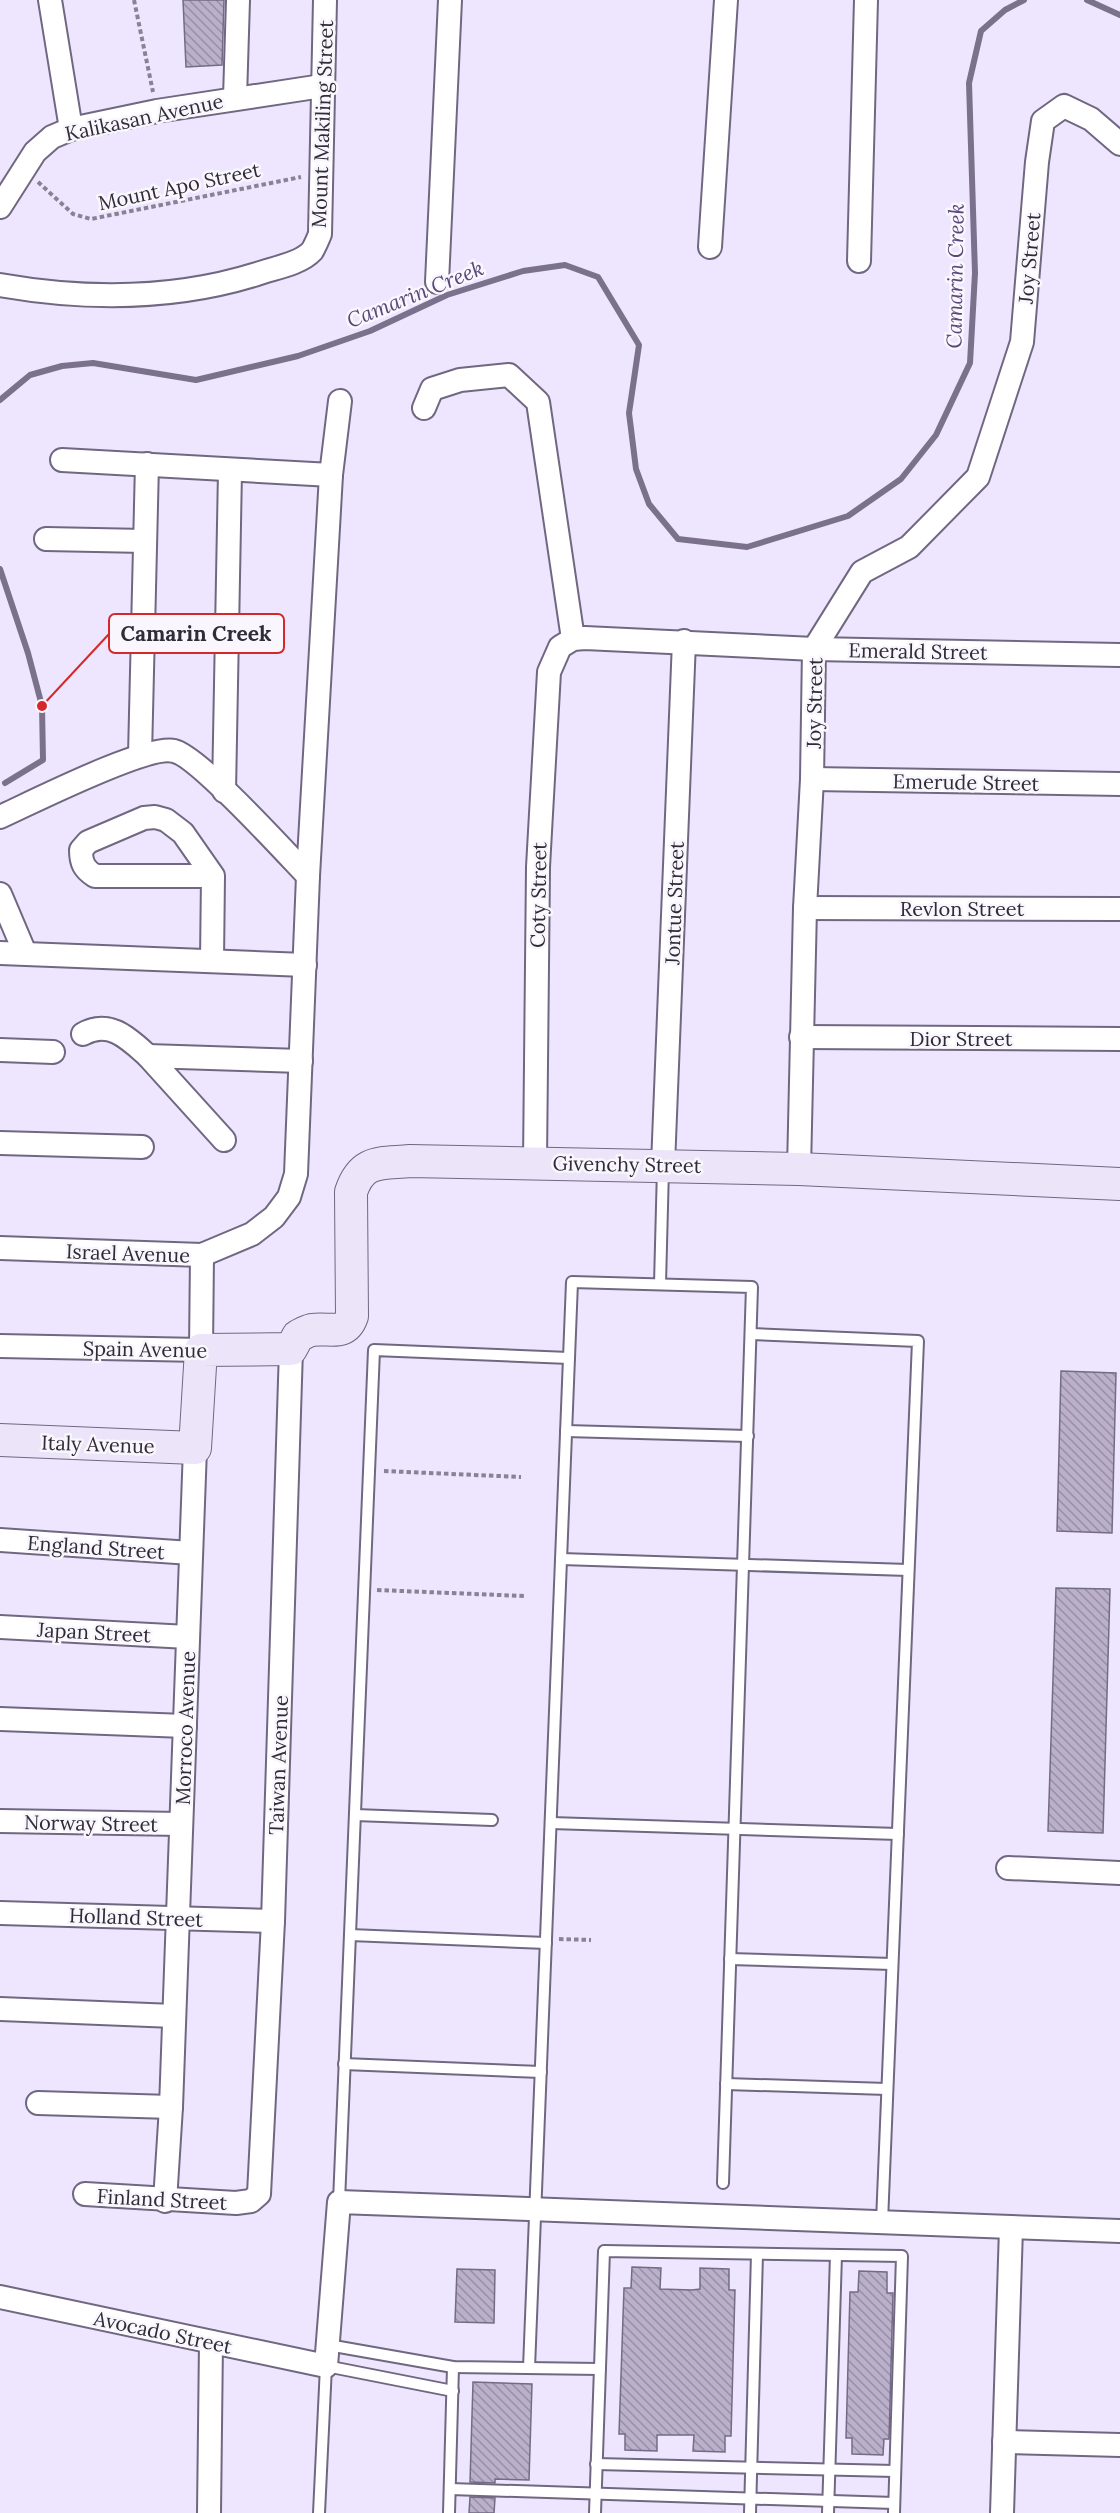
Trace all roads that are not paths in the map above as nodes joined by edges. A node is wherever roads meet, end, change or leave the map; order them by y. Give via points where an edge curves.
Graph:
1 (50, 0) edge
2 (238, 0) edge
3 (325, 0) edge
4 (450, 0) edge
5 (726, 0) edge
6 (866, 0) edge
7 (322, 86) junction
8 (235, 98) junction
9 (71, 129) junction
10 (1120, 144) edge
11 (0, 207) edge
12 (710, 247) dead end
13 (859, 261) dead end
14 (438, 282) dead end
15 (0, 285) edge
16 (340, 401) dead end
17 (424, 408) dead end
18 (62, 460) dead end
19 (147, 464) junction
20 (230, 471) junction
21 (332, 476) junction
22 (46, 539) dead end
23 (145, 541) junction
24 (573, 639) junction
25 (684, 641) junction
26 (814, 649) junction
27 (1120, 655) edge
28 (140, 755) junction
29 (812, 779) junction
30 (1120, 784) edge
31 (224, 791) junction
32 (0, 817) edge
33 (213, 876) junction
34 (308, 876) junction
35 (0, 894) edge
36 (805, 908) junction
37 (1120, 909) edge
38 (0, 953) edge
39 (26, 953) junction
40 (212, 960) junction
41 (304, 965) junction
42 (83, 1034) dead end
43 (801, 1037) junction
44 (1120, 1039) edge
45 (0, 1050) edge
46 (53, 1052) dead end
47 (148, 1056) junction
48 (301, 1060) junction
49 (224, 1140) dead end
50 (0, 1143) edge
51 (142, 1147) dead end
52 (535, 1162) junction
53 (663, 1164) junction
54 (799, 1169) junction
55 (1120, 1184) edge
56 (0, 1248) edge
57 (202, 1255) junction
58 (660, 1284) junction
59 (751, 1334) junction
60 (0, 1346) edge
61 (291, 1349) junction
62 (201, 1350) junction
63 (569, 1358) junction
64 (566, 1431) junction
65 (747, 1436) junction
66 (0, 1440) edge
67 (195, 1448) junction
68 (0, 1540) edge
69 (191, 1553) junction
70 (561, 1559) junction
71 (743, 1565) junction
72 (909, 1570) junction
73 (0, 1627) edge
74 (188, 1637) junction
75 (0, 1719) edge
76 (185, 1726) junction
77 (355, 1815) junction
78 (492, 1820) dead end
79 (0, 1821) edge
80 (551, 1823) junction
81 (181, 1824) junction
82 (734, 1829) junction
83 (898, 1834) junction
84 (1008, 1868) dead end
85 (1120, 1873) edge
86 (0, 1913) edge
87 (178, 1918) junction
88 (273, 1921) junction
89 (350, 1935) junction
90 (546, 1941) junction
91 (730, 1959) junction
92 (892, 1964) junction
93 (0, 2009) edge
94 (174, 2016) junction
95 (344, 2064) junction
96 (541, 2072) junction
97 (726, 2084) junction
98 (887, 2089) junction
99 (38, 2103) dead end
100 (171, 2107) junction
101 (260, 2181) joint
102 (723, 2183) dead end
103 (85, 2194) dead end
104 (165, 2201) junction
105 (339, 2202) junction
106 (536, 2209) junction
107 (882, 2222) junction
108 (1011, 2228) junction
109 (1120, 2231) edge
110 (757, 2254) junction
111 (836, 2255) junction
112 (0, 2297) edge
113 (211, 2342) junction
114 (327, 2355) junction
115 (453, 2367) junction
116 (529, 2368) junction
117 (600, 2369) junction
118 (453, 2391) junction
119 (1004, 2442) junction
120 (1120, 2445) edge
121 (596, 2464) junction
122 (752, 2467) junction
123 (829, 2469) junction
124 (895, 2470) junction
125 (450, 2489) junction
126 (595, 2493) junction
127 (751, 2499) junction
128 (828, 2501) junction
129 (894, 2508) edge
130 (209, 2513) edge
131 (319, 2513) edge
132 (449, 2513) edge
133 (595, 2513) edge
134 (750, 2513) edge
135 (828, 2513) edge
136 (1002, 2513) edge

1 - 9 street
2 - 8 street
3 - 7 street, Mount Makiling Street
4 - 14 street
5 - 12 street
6 - 13 street
7 - 8 street, Kalikasan Avenue
7 - 15 street, Mount Makiling Street via 320,234 312,251 295,262 224,284 139,296 69,294
8 - 9 street, Kalikasan Avenue
9 - 11 street, Kalikasan Avenue via 52,137 35,152
10 - 26 street, Joy Street via 1091,119 1064,106 1043,121 1022,342 978,477 909,547 862,572
16 - 21 street, Israel Avenue
17 - 24 street via 432,389 460,380 509,375 538,402
18 - 19 street
19 - 20 street
19 - 23 street
20 - 21 street
20 - 31 street
21 - 34 street, Israel Avenue
22 - 23 street
23 - 28 street
24 - 25 street, Emerald Street
24 - 52 street, Coty Street via 560,647 549,672 538,867
25 - 26 street, Emerald Street
25 - 53 street, Jontue Street
26 - 27 street, Emerald Street
26 - 29 street, Joy Street
28 - 31 street via 173,750
28 - 32 street
29 - 30 street, Emerude Street
29 - 36 street, Joy Street
31 - 34 street
33 - 33 street via 183,833 155,817 127,824 88,842 81,850 81,861 95,876
33 - 40 street
34 - 41 street, Israel Avenue
35 - 39 street
36 - 37 street, Revlon Street
36 - 43 street, Joy Street
38 - 39 street
39 - 40 street
40 - 41 street
41 - 48 street, Israel Avenue
42 - 47 street via 111,1029 126,1036
43 - 44 street, Dior Street
43 - 54 street, Joy Street
45 - 46 street
47 - 48 street
47 - 49 street
48 - 57 street, Israel Avenue via 296,1174 289,1197 252,1234
50 - 51 street
52 - 53 street, Givenchy Street
52 - 61 street, Givenchy Street via 410,1161 370,1165 356,1175 351,1192 349,1325 342,1329 311,1330 298,1336
53 - 54 street, Givenchy Street
53 - 58 lane
54 - 55 street, Givenchy Street
56 - 57 street, Israel Avenue
57 - 62 street, Morroco Avenue
58 - 59 lane via 752,1287
58 - 63 lane via 572,1282
59 - 65 lane
59 - 72 lane via 918,1341
60 - 62 street, Spain Avenue
61 - 62 street, Spain Avenue
61 - 88 street, Taiwan Avenue
62 - 67 street, Morroco Avenue
63 - 64 lane
63 - 77 lane via 374,1350
64 - 65 lane
64 - 70 lane
65 - 71 lane
66 - 67 street, Italy Avenue
67 - 69 street, Morroco Avenue
68 - 69 street, England Street
69 - 74 street, Morroco Avenue
70 - 71 lane
70 - 80 lane
71 - 72 lane
71 - 82 lane
72 - 83 lane
73 - 74 street, Japan Street
74 - 76 street, Morroco Avenue
75 - 76 street
76 - 81 street, Morroco Avenue
77 - 78 lane
77 - 89 lane
79 - 81 street, Norway Street
80 - 82 lane
80 - 90 lane
81 - 87 street, Morroco Avenue
82 - 83 lane
82 - 91 lane
83 - 92 lane
84 - 85 street
86 - 87 street, Holland Street
87 - 88 street, Holland Street
87 - 94 street, Morroco Avenue
88 - 101 street, Taiwan Avenue
89 - 90 lane
89 - 95 lane
90 - 96 lane
91 - 92 lane
91 - 97 lane
92 - 98 lane
93 - 94 street
94 - 100 street, Morroco Avenue
95 - 96 lane
95 - 105 lane
96 - 106 lane
97 - 98 lane
97 - 102 lane
98 - 107 lane
99 - 100 street
100 - 104 street, Morroco Avenue
101 - 104 street, Finland Street via 259,2194 250,2201
103 - 104 street, Finland Street
105 - 106 street
105 - 114 street
106 - 107 street
106 - 116 lane
107 - 108 street
108 - 109 street
108 - 119 street
110 - 111 lane
110 - 117 lane via 604,2251
110 - 122 lane
111 - 123 lane
111 - 124 lane via 902,2256
112 - 113 street, Avocado Street
113 - 114 street, Avocado Street
113 - 130 street
114 - 115 lane
114 - 118 lane
114 - 131 lane
115 - 116 lane
115 - 118 lane
116 - 117 lane
117 - 121 lane
118 - 125 lane
119 - 120 street
119 - 136 street
121 - 122 lane
121 - 126 lane
122 - 123 lane
122 - 127 lane
123 - 124 lane
123 - 128 lane
124 - 129 lane
125 - 126 lane
125 - 132 lane
126 - 127 lane
126 - 133 lane
127 - 128 lane
127 - 134 lane
128 - 129 lane
128 - 135 lane

